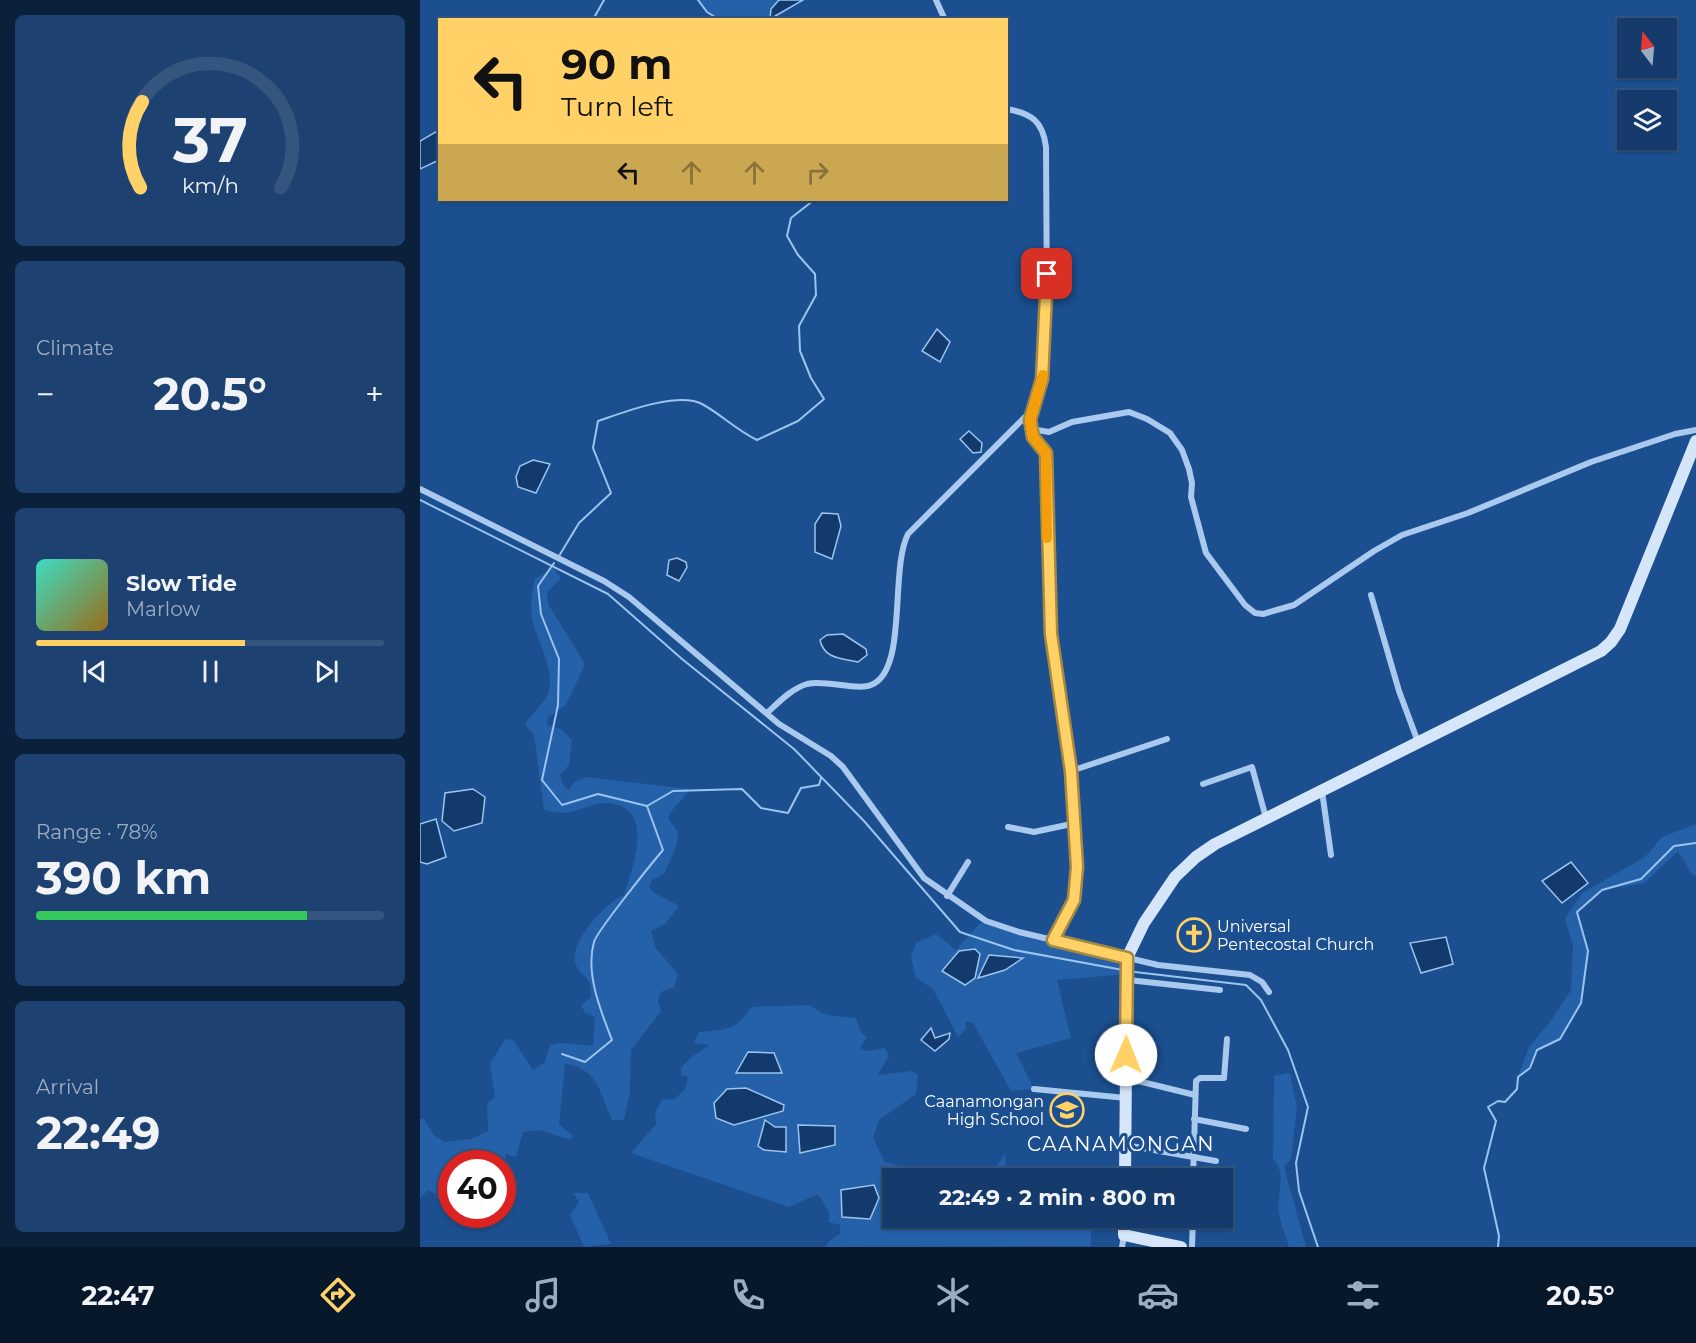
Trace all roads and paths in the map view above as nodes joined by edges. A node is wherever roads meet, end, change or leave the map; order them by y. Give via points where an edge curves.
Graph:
1 (936, 0) edge
2 (944, 18) edge
3 (1008, 110) edge
4 (1032, 410) junction
5 (1031, 429) junction
6 (1696, 430) edge
7 (1696, 441) edge
8 (420, 489) edge
9 (1371, 595) dead end
10 (767, 713) junction
11 (1167, 739) dead end
12 (1418, 742) junction
13 (1071, 771) junction
14 (1203, 784) dead end
15 (1322, 790) junction
16 (1266, 818) junction
17 (1076, 823) junction
18 (1008, 827) dead end
19 (1331, 855) dead end
20 (968, 862) dead end
21 (947, 896) junction
22 (1053, 940) junction
23 (1127, 958) junction
24 (1128, 981) junction
25 (1220, 990) dead end
26 (1269, 992) dead end
27 (1227, 1039) dead end
28 (1126, 1078) junction
29 (1034, 1089) dead end
30 (1195, 1095) junction
31 (1125, 1098) junction
32 (1194, 1119) junction
33 (1246, 1129) dead end
34 (1125, 1145) junction
35 (1193, 1157) junction
36 (1216, 1161) dead end
37 (1125, 1168) edge
38 (1193, 1168) edge
39 (1193, 1228) edge
40 (1123, 1241) edge
41 (1181, 1247) edge
42 (1192, 1247) edge

1 - 2 street
3 - 4 street via 1033,116 1041,125 1046,147 1047,313 1042,379
4 - 5 street
4 - 10 street via 908,534 900,553 893,651 881,678 866,686 809,684 787,695
5 - 6 street via 1051,432 1072,422 1129,412 1170,433 1189,469 1191,498 1206,553 1245,605 1263,614 1294,605 1398,537 1591,462
5 - 13 street via 1046,453 1051,634
7 - 12 street via 1620,629 1611,642 1601,651
8 - 10 street via 616,588
9 - 12 street
10 - 21 street via 843,767 924,878
11 - 13 street
12 - 15 street
13 - 17 street
14 - 16 street via 1252,767
15 - 16 street
15 - 19 street
16 - 23 street via 1215,844 1183,868 1144,923
17 - 18 street via 1034,832
17 - 22 street via 1077,890
20 - 21 street
21 - 22 street via 995,925
22 - 23 street
23 - 24 street
23 - 26 street via 1169,967 1243,973 1262,982
24 - 25 street
24 - 28 street
27 - 30 street via 1224,1078 1197,1079
28 - 30 street
28 - 31 street
29 - 31 street
30 - 32 street
31 - 34 street
32 - 33 street
32 - 35 street
34 - 35 street
34 - 37 street
35 - 36 street
35 - 38 street
39 - 42 street
40 - 41 street

